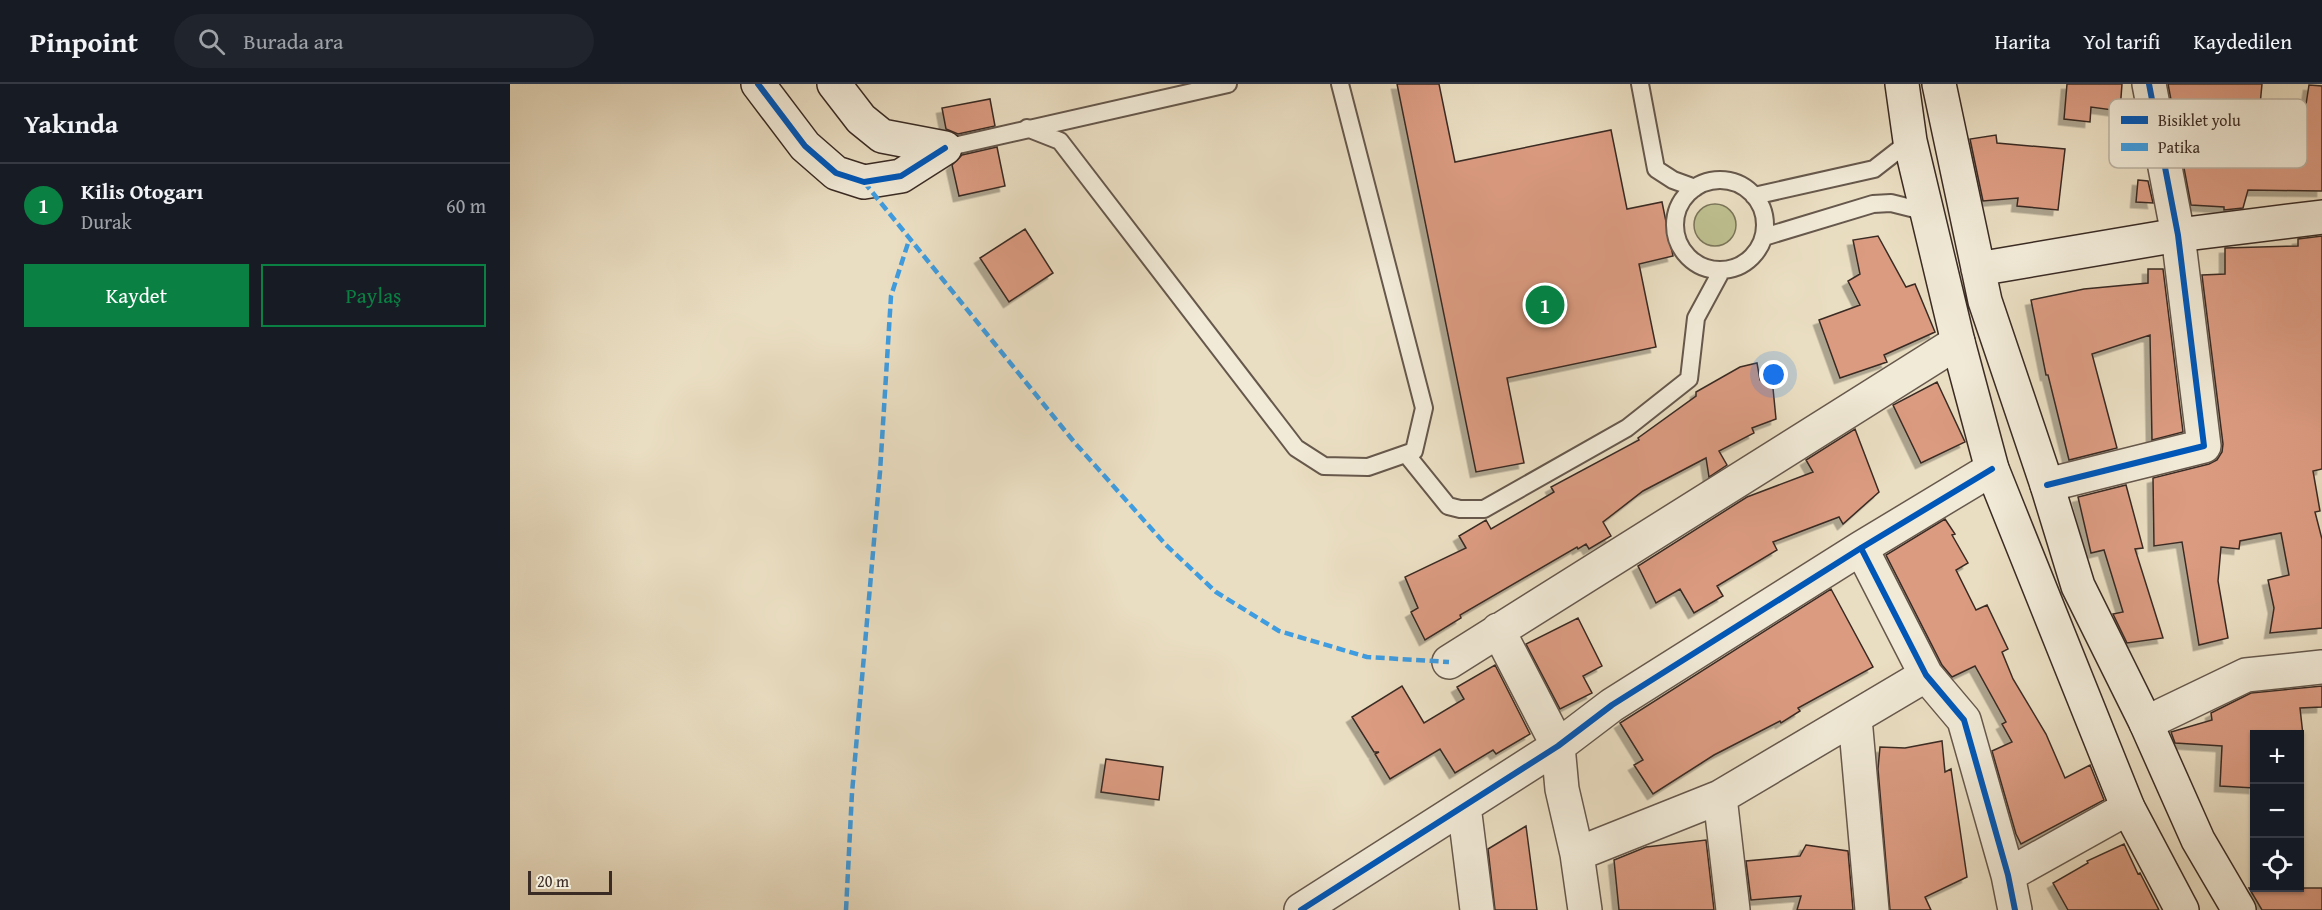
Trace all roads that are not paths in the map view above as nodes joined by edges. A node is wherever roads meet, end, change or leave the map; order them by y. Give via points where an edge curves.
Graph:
1 (758, 84) edge
2 (834, 84) edge
3 (1228, 84) edge
4 (1340, 84) edge
5 (1640, 84) edge
6 (1902, 84) edge
7 (1939, 84) edge
8 (2149, 84) edge
9 (2152, 99) edge
10 (1027, 128) junction
11 (1910, 141) junction
12 (945, 148) junction
13 (2165, 168) edge
14 (1695, 188) junction
15 (1754, 196) junction
16 (1927, 212) junction
17 (2322, 218) edge
18 (2178, 235) junction
19 (1764, 237) junction
20 (1978, 269) junction
21 (1722, 270) junction
22 (1958, 342) junction
23 (1406, 453) junction
24 (1992, 469) junction
25 (2047, 485) junction
26 (1861, 548) junction
27 (1498, 630) junction
28 (1449, 662) dead end
29 (2322, 667) edge
30 (1926, 675) junction
31 (1855, 718) junction
32 (2146, 723) junction
33 (1558, 746) junction
34 (1720, 796) junction
35 (1464, 806) junction
36 (2128, 808) junction
37 (1577, 854) junction
38 (2008, 875) junction
39 (1314, 907) edge
40 (1477, 910) edge
41 (1586, 910) edge
42 (1733, 910) edge
43 (1872, 910) edge
44 (2015, 910) edge
45 (2182, 910) edge
46 (2239, 910) edge

1 - 12 street via 805,146 836,173 864,182 901,176
2 - 12 street via 861,119 882,136
3 - 10 lane
4 - 23 lane via 1424,408 1414,450
5 - 14 lane via 1656,169
6 - 11 street
7 - 20 street
8 - 9 street
10 - 12 lane
10 - 23 lane via 1060,141 1296,448 1324,466 1368,467
11 - 15 lane via 1874,169
11 - 16 street
13 - 18 street
14 - 15 lane via 1719,180 1744,187
14 - 21 lane via 1677,211 1677,240 1695,263
15 - 19 lane via 1762,208
16 - 19 lane via 1891,203 1873,204
16 - 22 street
17 - 18 street
18 - 20 street
18 - 25 street via 2204,446
19 - 21 lane via 1749,260
20 - 25 street via 1985,301
21 - 23 lane via 1696,318 1689,378 1627,428 1484,509 1448,506
22 - 24 street
22 - 27 street
24 - 26 street
24 - 36 street
25 - 32 street via 2078,586
26 - 30 street
26 - 33 street via 1612,705
27 - 28 street
27 - 33 street
29 - 32 street via 2246,675
30 - 31 street
30 - 38 street via 1965,720
31 - 34 street
31 - 43 street
32 - 46 street via 2198,840
33 - 35 street
33 - 37 street via 1562,789
34 - 37 street
34 - 42 street
35 - 39 street
35 - 40 street
36 - 38 street
36 - 45 street
37 - 41 street
38 - 44 street

